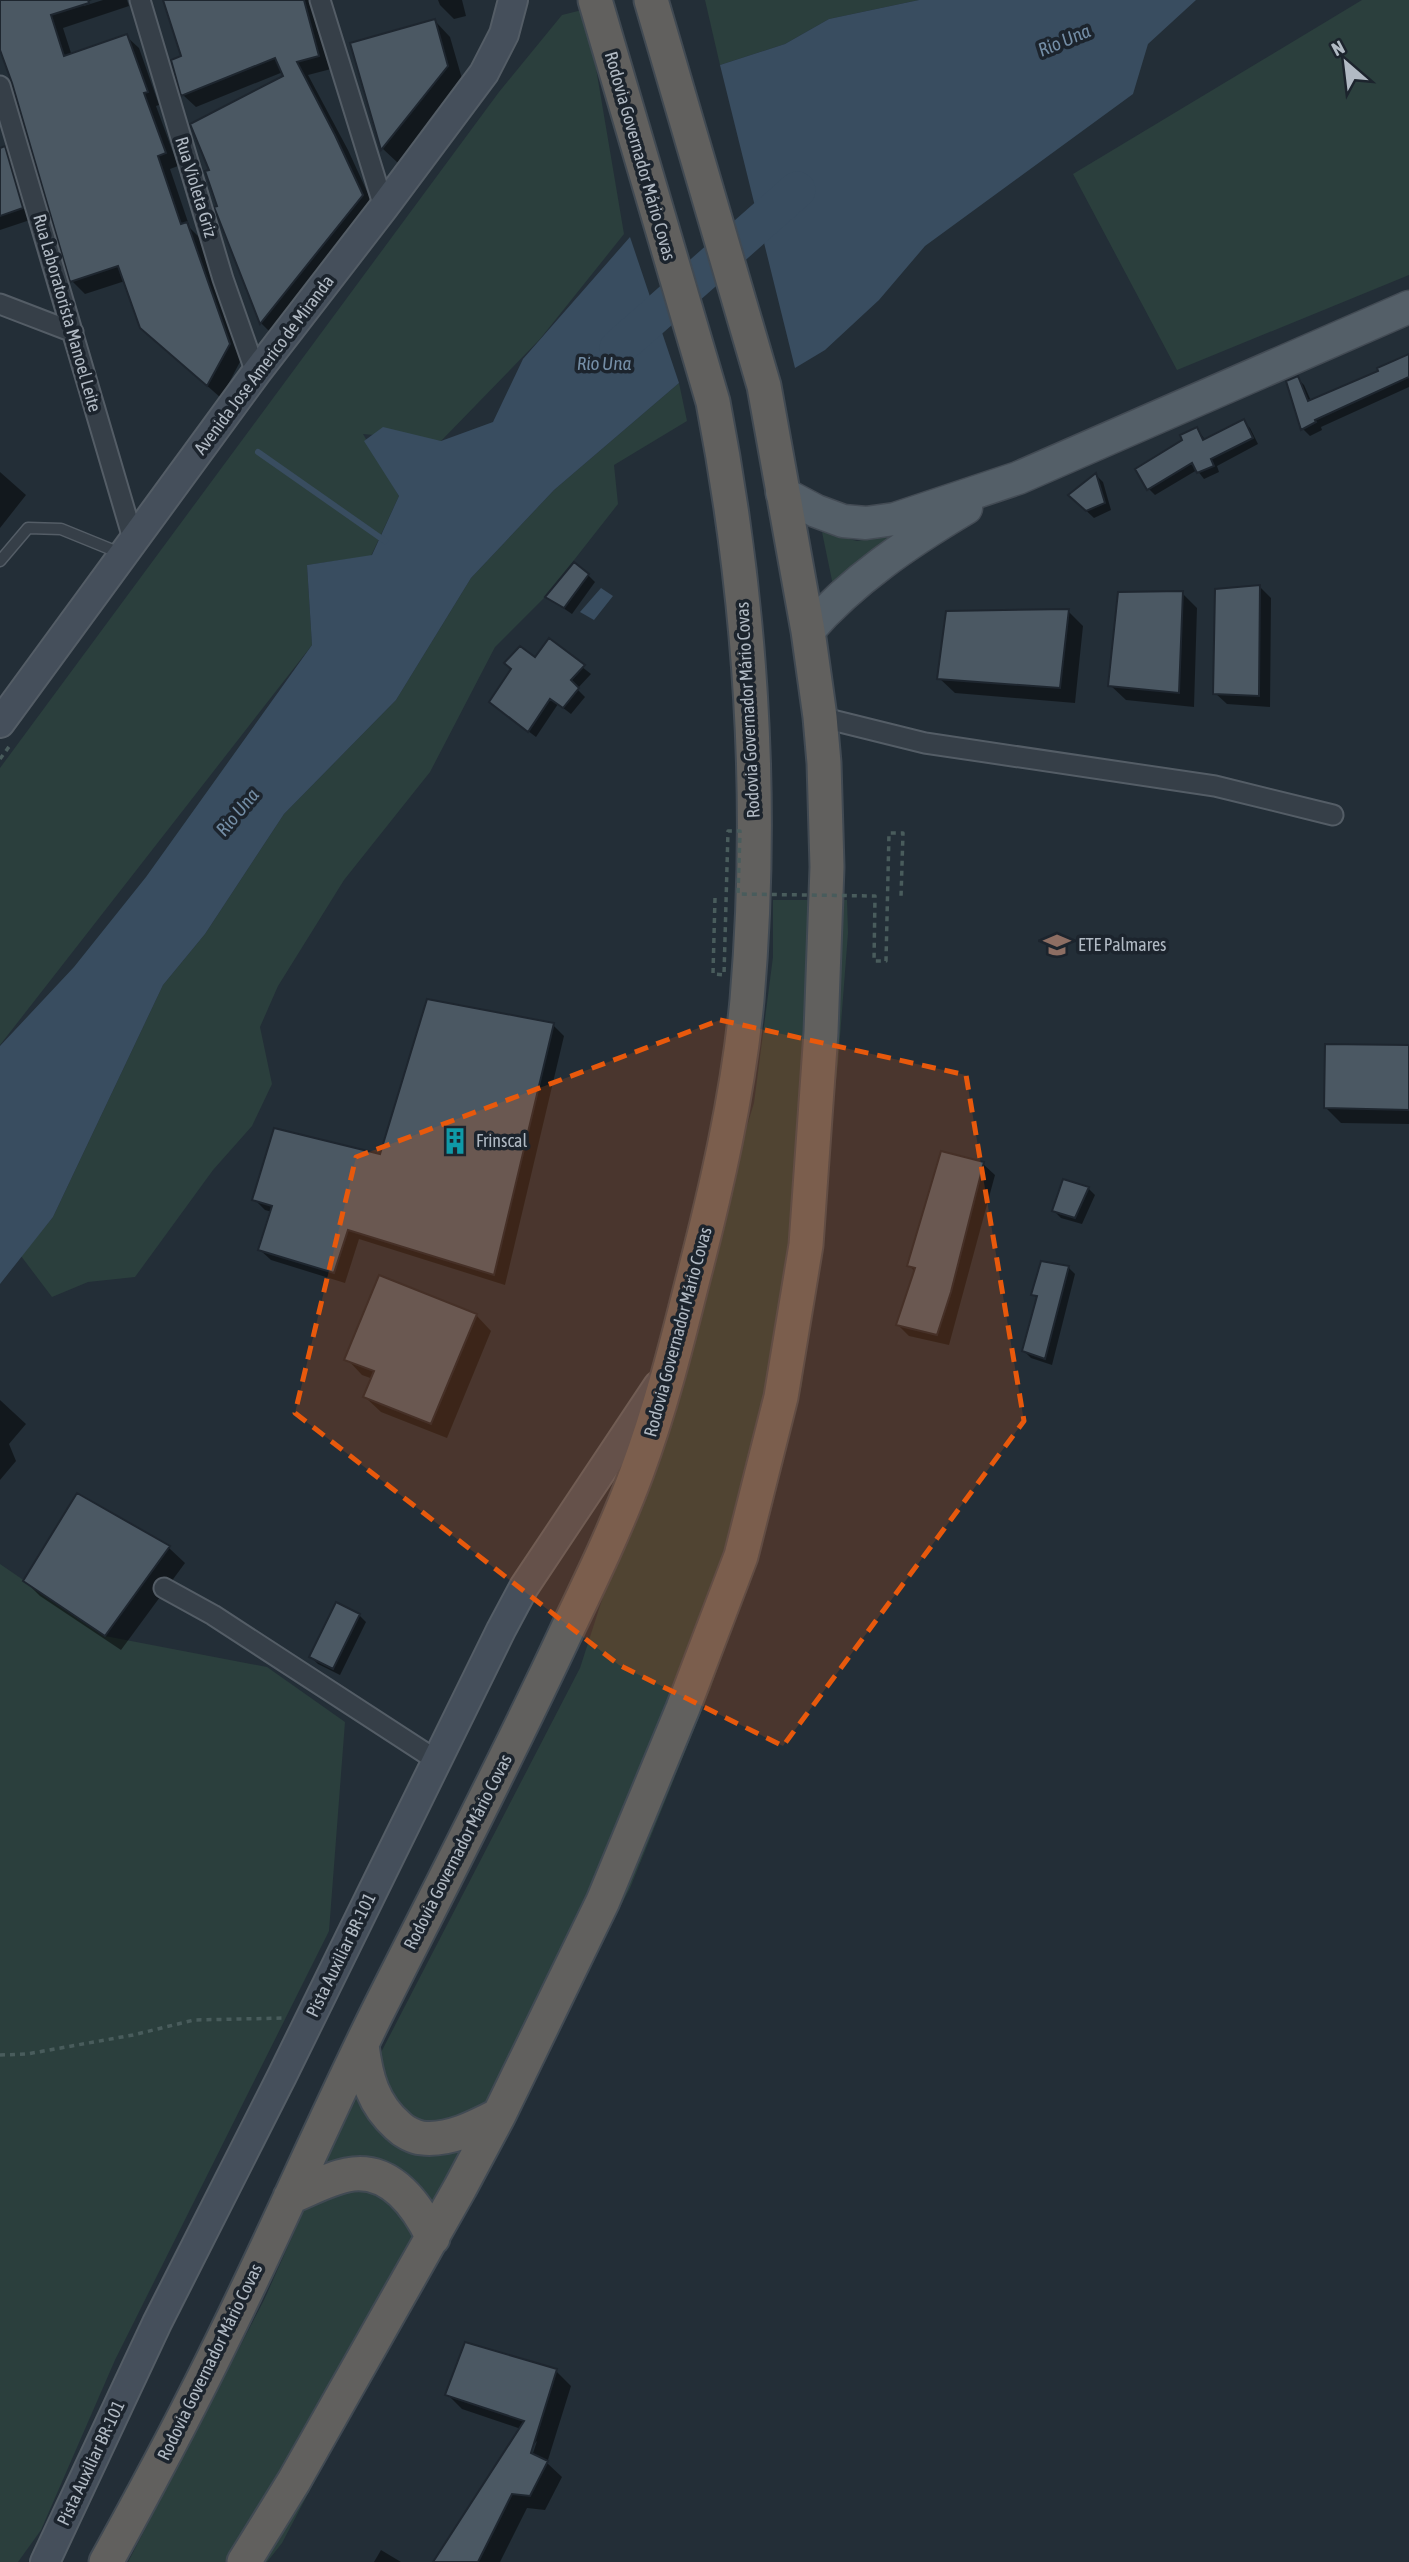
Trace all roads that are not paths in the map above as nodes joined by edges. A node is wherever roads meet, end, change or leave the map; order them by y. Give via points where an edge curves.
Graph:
1 (140, 0) edge
2 (320, 0) edge
3 (513, 0) edge
4 (595, 0) edge
5 (651, 0) edge
6 (0, 86) edge
7 (384, 207) junction
8 (0, 304) edge
9 (1409, 307) edge
10 (73, 332) junction
11 (256, 373) junction
12 (1018, 478) junction
13 (782, 493) junction
14 (129, 548) junction
15 (0, 561) edge
16 (808, 631) junction
17 (820, 717) junction
18 (0, 723) edge
19 (1333, 815) dead end
20 (671, 1367) junction
21 (164, 1588) dead end
22 (436, 1760) junction
23 (362, 2045) junction
24 (499, 2115) junction
25 (290, 2197) junction
26 (433, 2238) junction
27 (45, 2562) edge
28 (106, 2562) edge
29 (244, 2562) edge

1 - 11 street, Rua Violeta Griz via 223,279
2 - 7 street
3 - 7 main road, Avenida Jose Americo de Miranda via 504,34 484,73
4 - 20 highway, Rodovia Governador Mário Covas via 713,402 726,468 750,686 755,791 746,1003 736,1083 708,1223
5 - 13 highway via 764,386
6 - 10 street, Rua Laboratorista Manoel Leite
7 - 11 main road, Avenida Jose Americo de Miranda
8 - 10 street
9 - 12 main road
10 - 14 street, Rua Laboratorista Manoel Leite
11 - 14 main road, Avenida Jose Americo de Miranda
12 - 13 main road via 895,519 866,523 844,521
12 - 16 main road via 872,571 831,604
13 - 16 highway
14 - 15 lane via 61,528 28,528
14 - 18 main road, Avenida Jose Americo de Miranda
16 - 17 highway
17 - 19 street via 925,743 1215,786
17 - 24 highway via 827,867 821,1032 806,1245 781,1397 741,1556 683,1708 603,1900
20 - 22 main road, Pista Auxiliar BR-101 via 524,1587
20 - 23 highway, Rodovia Governador Mário Covas via 613,1532
21 - 22 street
22 - 27 main road, Pista Auxiliar BR-101 via 157,2323
23 - 24 highway via 374,2097 404,2131 421,2138 440,2137 462,2133
23 - 25 highway, Rodovia Governador Mário Covas
24 - 26 highway
25 - 26 highway via 347,2175 382,2179 403,2192
25 - 28 highway, Rodovia Governador Mário Covas via 225,2335
26 - 29 highway

